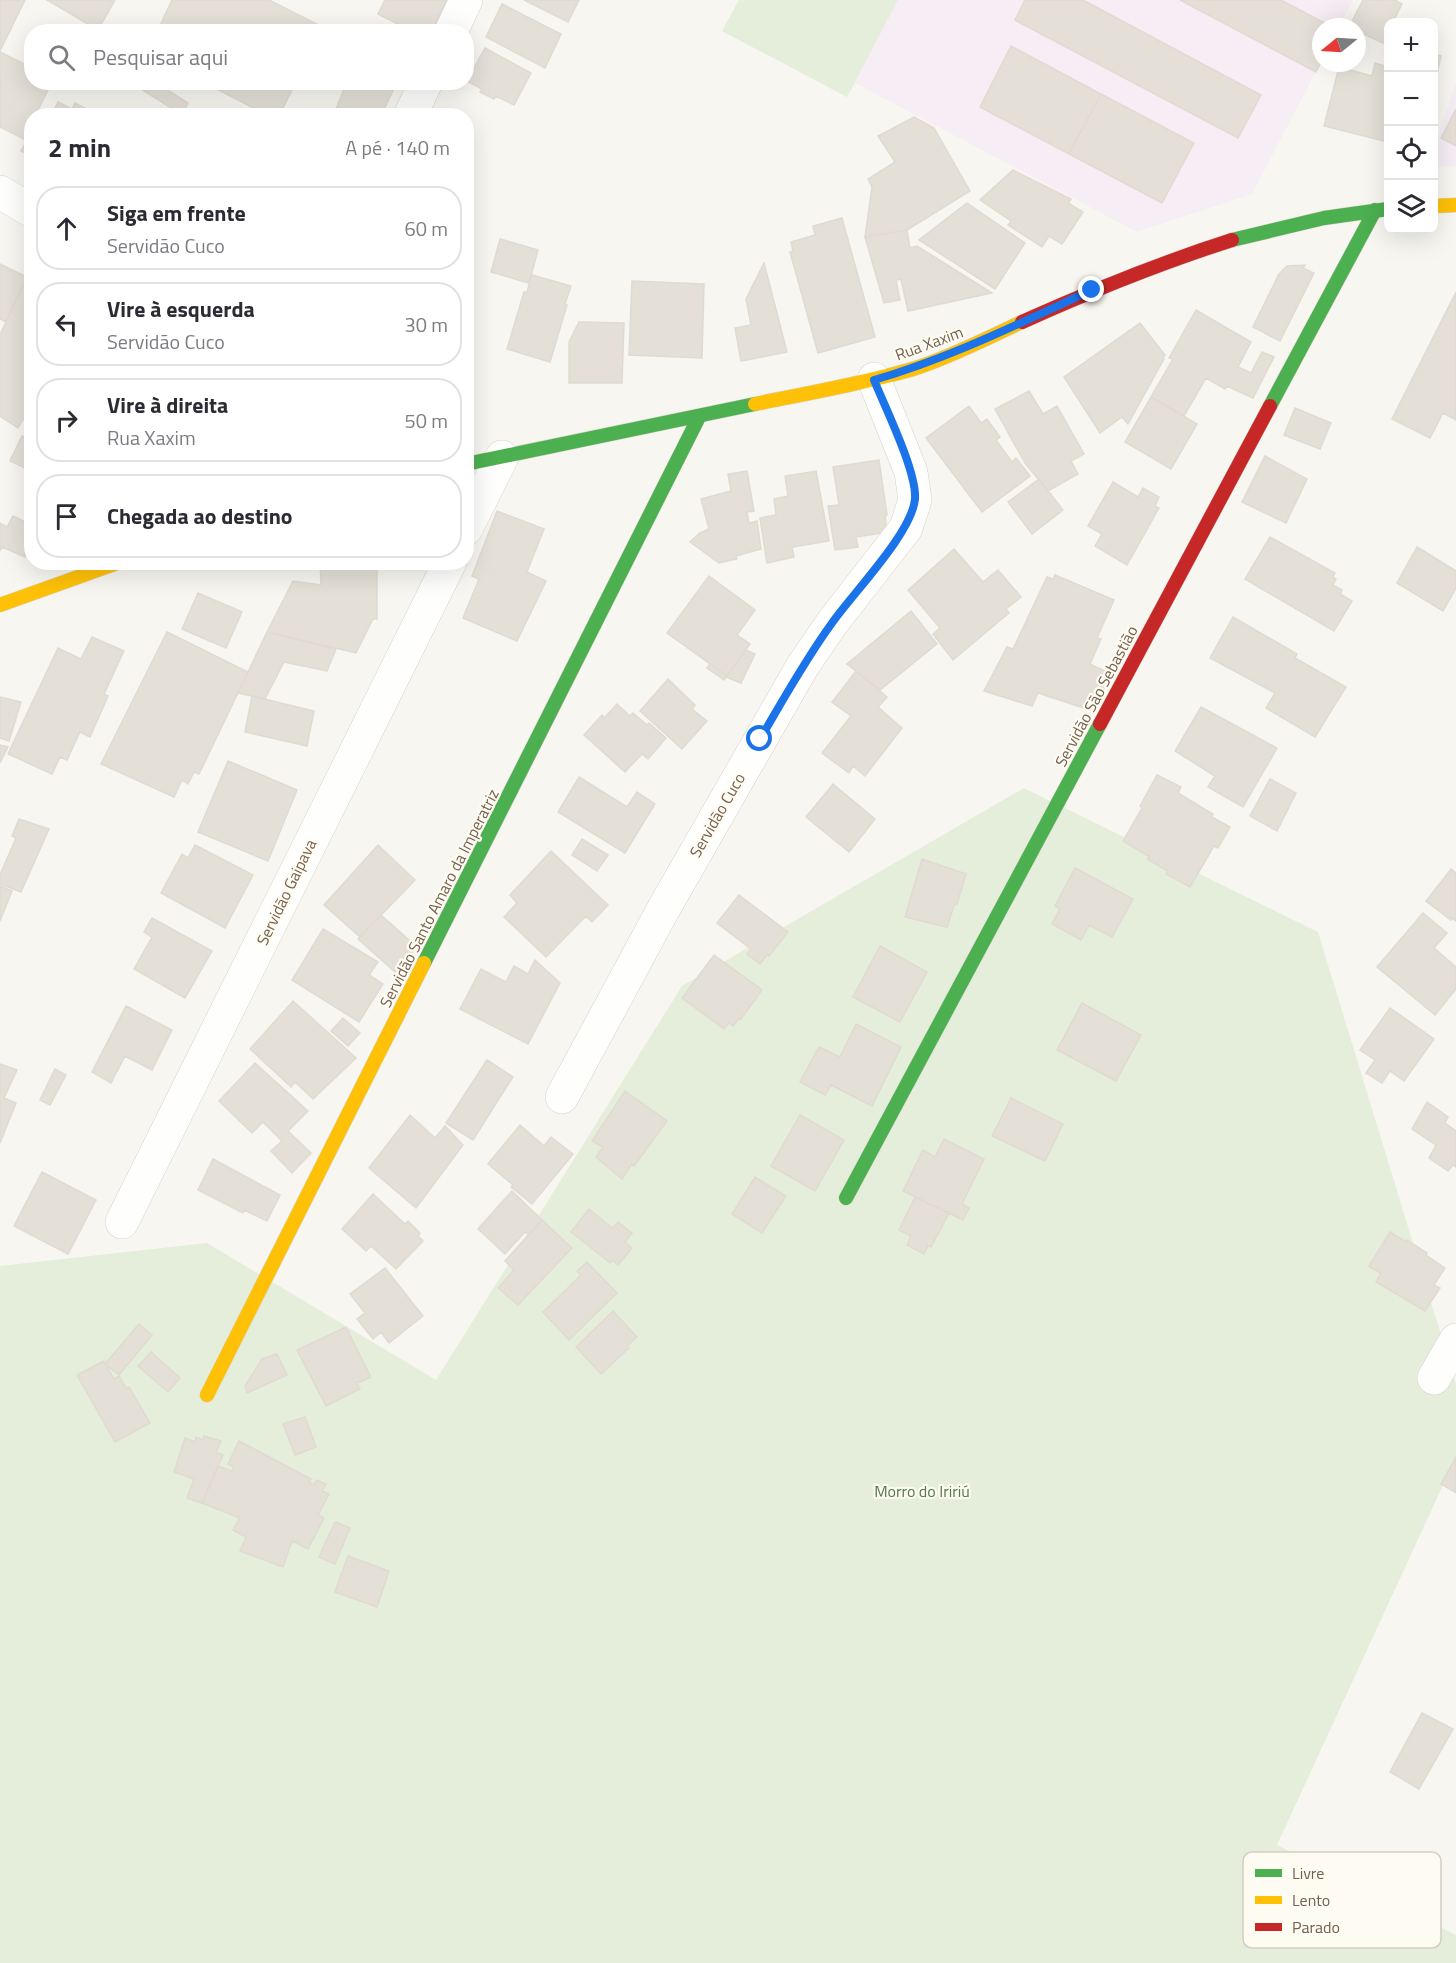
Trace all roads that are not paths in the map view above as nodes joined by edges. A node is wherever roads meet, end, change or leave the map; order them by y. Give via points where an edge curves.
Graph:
1 (466, 0) edge
2 (455, 24) edge
3 (422, 90) edge
4 (414, 108) edge
5 (0, 192) edge
6 (1456, 205) edge
7 (24, 206) edge
8 (1438, 206) edge
9 (1382, 209) edge
10 (874, 380) junction
11 (699, 417) junction
12 (502, 457) junction
13 (474, 462) edge
14 (474, 513) edge
15 (98, 570) edge
16 (446, 570) edge
17 (0, 605) edge
18 (562, 1097) dead end
19 (846, 1198) dead end
20 (122, 1222) dead end
21 (1456, 1340) edge
22 (1434, 1378) dead end
23 (207, 1395) dead end

1 - 2 street
3 - 4 street
5 - 7 street
6 - 8 street
9 - 10 street, Rua Xaxim via 1271,230 1175,258 1092,290 964,349
9 - 19 street, Servidão São Sebastião
10 - 11 street, Rua Xaxim
10 - 18 street, Servidão Cuco via 911,472 915,500 906,528 802,667 664,908
11 - 12 street, Rua Xaxim
11 - 23 street, Servidão Santo Amaro da Imperatriz
12 - 13 street, Rua Xaxim
12 - 14 street
15 - 17 street
16 - 20 street, Servidão Gaipava
21 - 22 street

